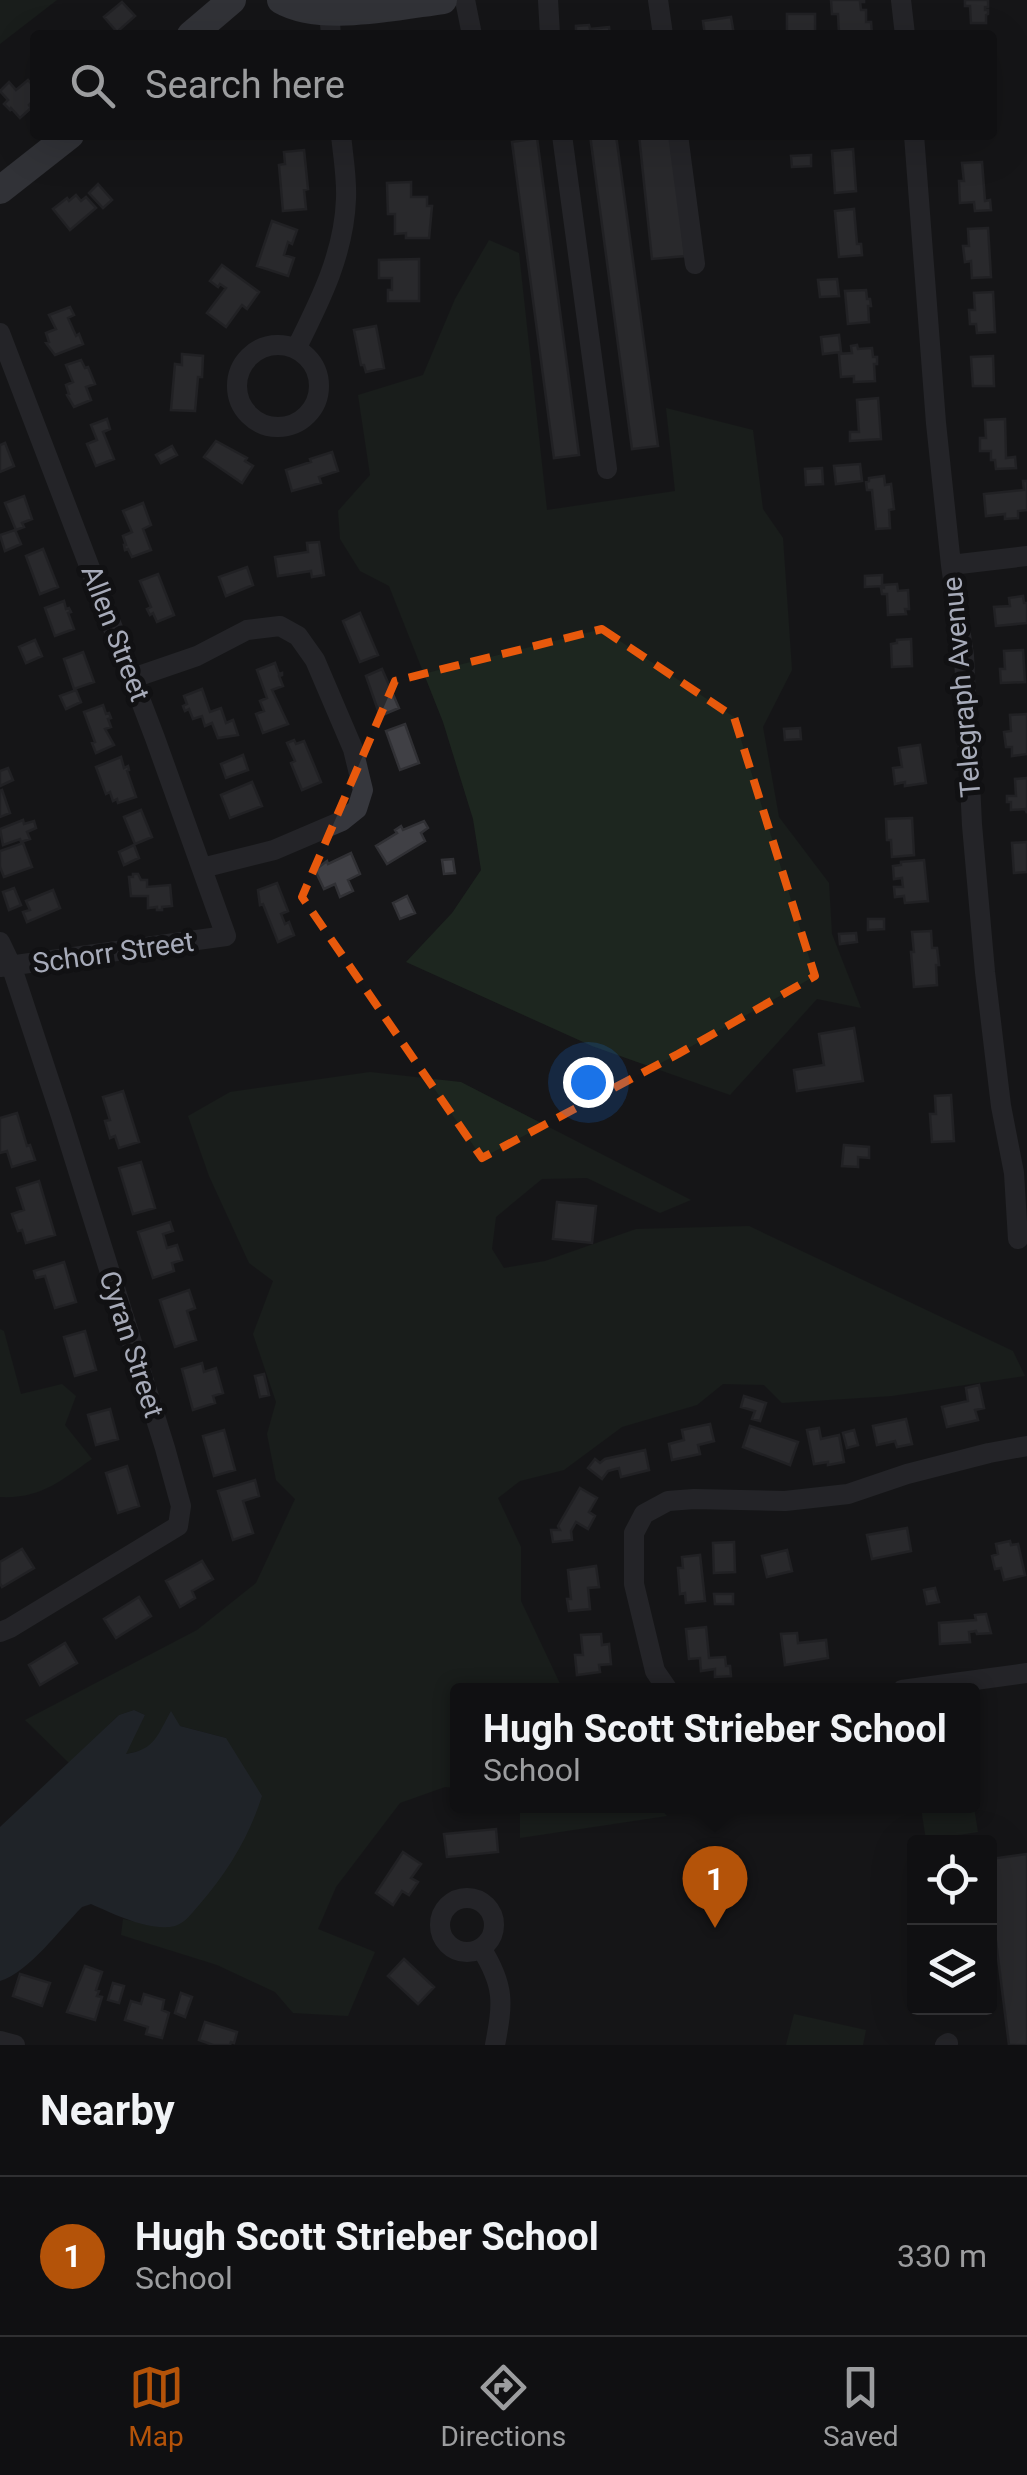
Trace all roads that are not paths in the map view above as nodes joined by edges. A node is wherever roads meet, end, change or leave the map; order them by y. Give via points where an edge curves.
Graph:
1 (232, 0) edge
2 (281, 0) edge
3 (443, 0) edge
4 (466, 0) edge
5 (548, 0) edge
6 (658, 0) edge
7 (901, 0) edge
8 (361, 5) edge
9 (330, 23) edge
10 (196, 30) edge
11 (471, 30) edge
12 (550, 30) edge
13 (662, 30) edge
14 (904, 30) edge
15 (64, 140) edge
16 (341, 140) edge
17 (563, 140) edge
18 (679, 140) edge
19 (914, 140) edge
20 (0, 190) edge
21 (695, 264) dead end
22 (0, 333) edge
23 (296, 349) junction
24 (607, 469) dead end
25 (1027, 556) edge
26 (951, 565) junction
27 (133, 678) junction
28 (202, 868) junction
29 (226, 936) joint
30 (0, 942) edge
31 (5, 966) edge
32 (1018, 1238) dead end
33 (1027, 1446) edge
34 (0, 1632) edge
35 (1027, 1672) edge
36 (664, 1683) edge
37 (951, 1683) edge
38 (481, 1948) dead end
39 (0, 2041) edge
40 (14, 2045) edge
41 (495, 2045) edge

1 - 10 main road
2 - 9 main road
3 - 8 main road
4 - 11 street
5 - 12 street
6 - 13 street
7 - 14 street
8 - 9 main road
15 - 20 main road
16 - 23 street via 346,199 339,249
17 - 24 street
18 - 21 street
19 - 26 street, Telegraph Avenue
22 - 27 street, Allen Street
23 - 23 street via 265,347 241,368 239,399 260,422 292,424 315,404 317,372
25 - 26 street
26 - 32 street, Telegraph Avenue via 964,656 985,972
27 - 28 street, Allen Street
27 - 28 street via 246,630 280,626 298,636 315,660 354,749 363,790 357,809 274,850
28 - 29 street, Allen Street
29 - 31 street, Schorr Street
30 - 31 street
31 - 34 street, Cyran Street via 61,1116 181,1506 178,1526
33 - 36 street via 848,1494 785,1501 694,1498 644,1514 634,1533 634,1584
35 - 37 street
38 - 41 street via 500,1988
39 - 40 street

